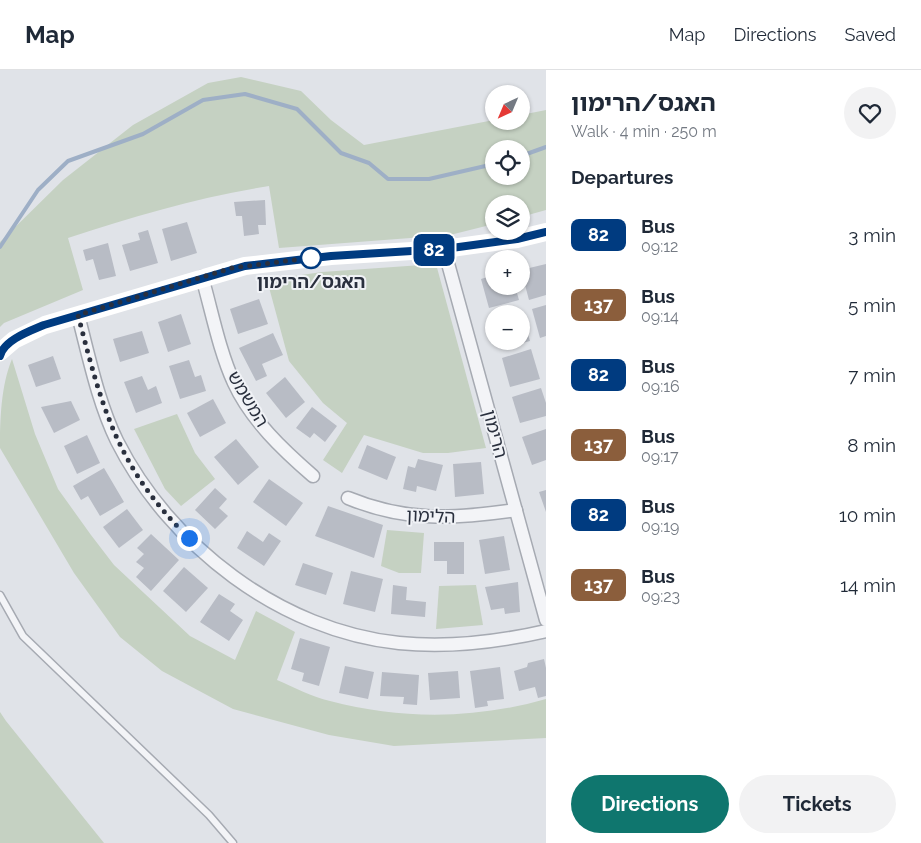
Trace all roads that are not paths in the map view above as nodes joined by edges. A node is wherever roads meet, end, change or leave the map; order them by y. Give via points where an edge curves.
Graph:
1 (546, 232) edge
2 (444, 249) junction
3 (202, 277) junction
4 (78, 315) junction
5 (0, 353) edge
6 (313, 476) dead end
7 (348, 498) dead end
8 (516, 510) junction
9 (0, 595) edge
10 (546, 620) edge
11 (546, 631) edge
12 (233, 843) edge

1 - 2 street
2 - 3 street via 290,260 245,266
2 - 8 street, הרימון
3 - 4 street
3 - 6 street, המשמש via 223,354 235,384 268,433
4 - 5 street via 28,332
4 - 11 street via 104,408 117,440 148,493 170,519 228,572 292,612 365,637 399,643 462,644 492,642
7 - 8 street, הלימון via 394,514 425,518 466,517
8 - 10 street, הרימון
9 - 12 lane via 23,636 209,815

